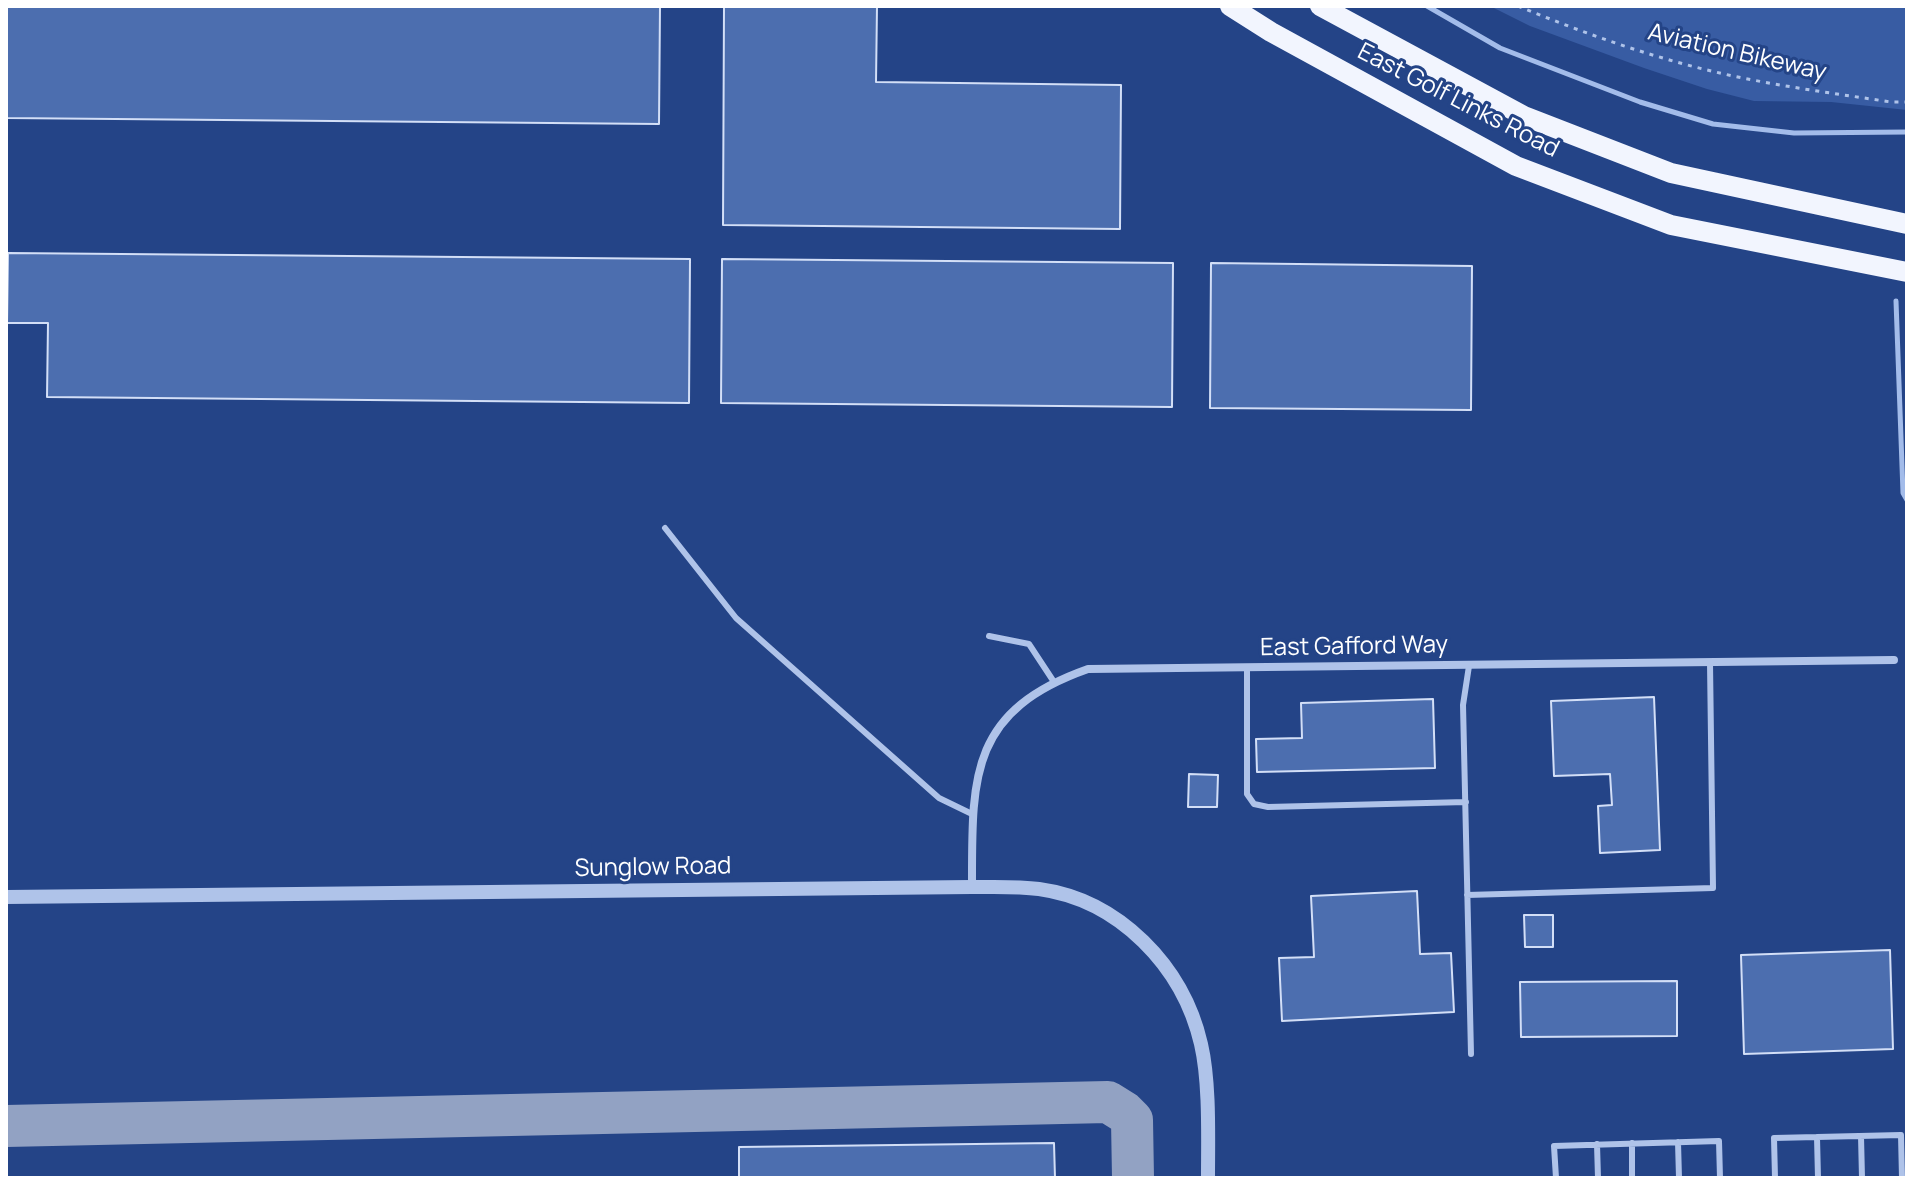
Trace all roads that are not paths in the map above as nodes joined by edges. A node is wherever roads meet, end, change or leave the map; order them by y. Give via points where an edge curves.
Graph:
1 (1230, 6) edge
2 (1320, 6) edge
3 (1907, 224) edge
4 (1907, 272) edge
5 (665, 528) dead end
6 (989, 636) dead end
7 (1894, 660) dead end
8 (1710, 663) junction
9 (1469, 666) junction
10 (1247, 668) junction
11 (1054, 682) junction
12 (1466, 802) junction
13 (972, 814) junction
14 (972, 887) junction
15 (1467, 895) junction
16 (6, 897) edge
17 (1471, 1054) dead end
18 (1861, 1136) junction
19 (1817, 1137) junction
20 (1678, 1142) junction
21 (1632, 1143) junction
22 (1597, 1144) junction
23 (1208, 1178) edge
24 (1556, 1178) edge
25 (1598, 1178) edge
26 (1632, 1178) edge
27 (1679, 1178) edge
28 (1720, 1178) edge
29 (1775, 1178) edge
30 (1818, 1178) edge
31 (1862, 1178) edge
32 (1902, 1178) edge

1 - 4 main road, East Golf Links Road via 1516,166 1671,225
2 - 3 main road, East Golf Links Road via 1524,116 1671,173
5 - 13 lane via 736,618 939,798
6 - 11 lane via 1029,644
7 - 8 street, East Gafford Way
8 - 9 street, East Gafford Way
8 - 15 lane via 1713,888
9 - 10 street, East Gafford Way
9 - 12 lane via 1463,705
10 - 11 street, East Gafford Way via 1088,669
10 - 12 lane via 1247,794 1254,804
11 - 13 street, East Gafford Way via 1031,695 999,728 979,769
12 - 15 lane
13 - 14 street, East Gafford Way
14 - 16 street, Sunglow Road
14 - 23 street, Sunglow Road via 1040,889 1072,896 1101,908 1148,944 1174,979 1196,1025 1204,1067
15 - 17 lane
18 - 19 lane
18 - 31 lane
18 - 32 lane via 1901,1135
19 - 29 lane via 1774,1138
19 - 30 lane
20 - 21 lane
20 - 27 lane
20 - 28 lane via 1719,1141
21 - 22 lane
21 - 26 lane
22 - 24 lane via 1554,1146
22 - 25 lane

